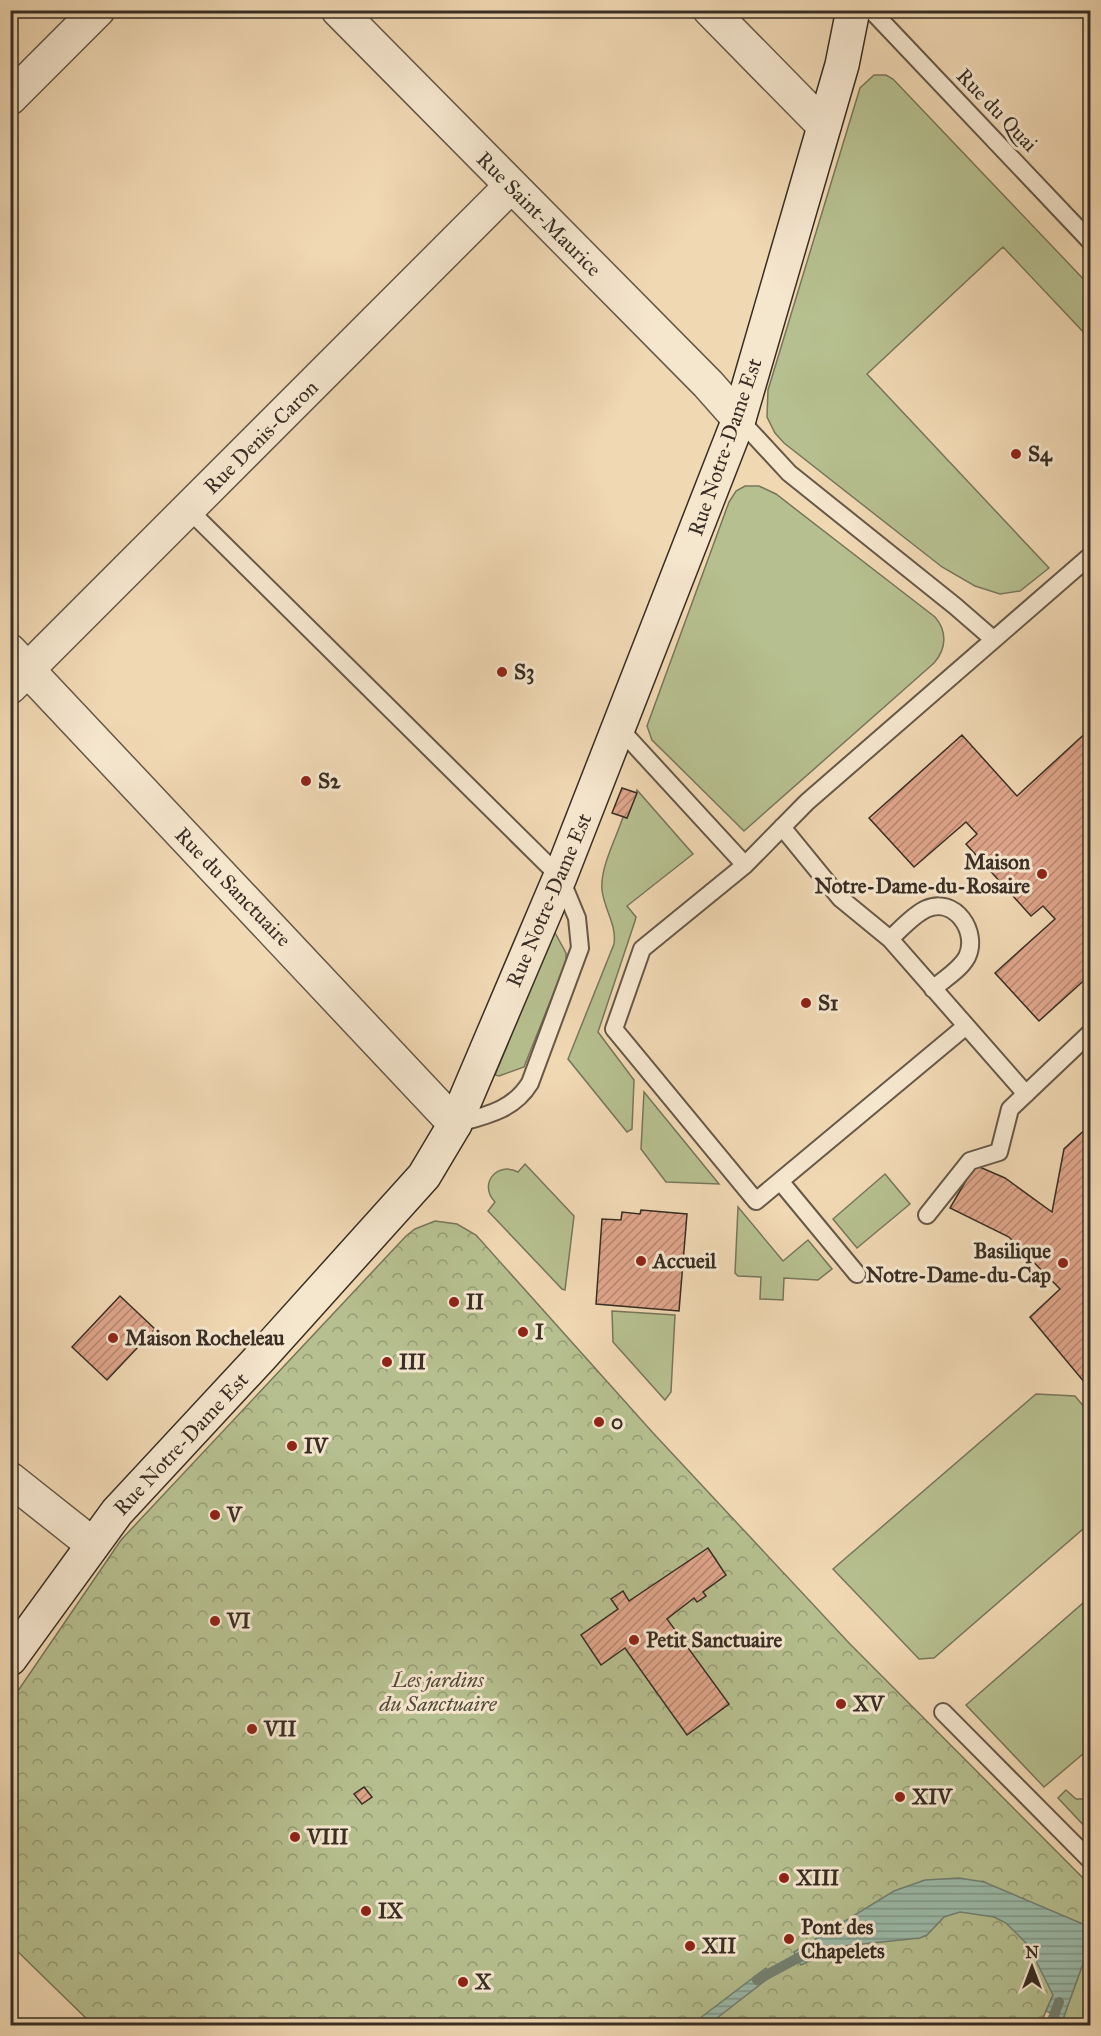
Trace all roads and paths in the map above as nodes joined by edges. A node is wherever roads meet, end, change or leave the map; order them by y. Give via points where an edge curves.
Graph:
1 (98, 10) edge
2 (338, 10) edge
3 (710, 10) edge
4 (853, 10) edge
5 (871, 10) edge
6 (10, 98) edge
7 (824, 126) junction
8 (511, 186) junction
9 (1090, 241) edge
10 (739, 419) junction
11 (189, 510) junction
12 (1090, 556) edge
13 (993, 639) junction
14 (16, 670) edge
15 (619, 728) junction
16 (782, 827) junction
17 (745, 865) junction
18 (560, 877) junction
19 (890, 939) junction
20 (933, 989) junction
21 (966, 1026) junction
22 (1090, 1033) edge
23 (1026, 1094) junction
24 (455, 1124) junction
25 (780, 1181) junction
26 (927, 1215) dead end
27 (857, 1274) dead end
28 (10, 1479) edge
29 (92, 1544) junction
30 (10, 1659) edge
31 (943, 1712) dead end
32 (1090, 1860) edge

1 - 6 street
2 - 8 street, Rue Saint-Maurice
3 - 7 street
4 - 7 street, Rue Notre-Dame Est
5 - 9 lane, Rue du Quai
7 - 10 street, Rue Notre-Dame Est
8 - 10 street, Rue Saint-Maurice
8 - 11 street, Rue Denis-Caron
10 - 13 lane via 789,473
10 - 15 street, Rue Notre-Dame Est
11 - 14 street, Rue Denis-Caron
11 - 18 lane
12 - 13 lane
13 - 16 lane
14 - 24 street, Rue du Sanctuaire
15 - 17 lane
15 - 18 street, Rue Notre-Dame Est
16 - 17 lane
16 - 19 lane via 840,898
17 - 25 lane via 642,949 614,1029 756,1201
18 - 24 street, Rue Notre-Dame Est
18 - 24 lane via 577,918 580,948 534,1072 524,1094 505,1109
19 - 20 lane
19 - 20 lane via 932,907 950,909 964,920 971,938 968,955
20 - 21 lane
21 - 23 lane
21 - 25 lane
22 - 23 lane
23 - 26 lane via 1010,1109 999,1152 970,1161
24 - 29 street, Rue Notre-Dame Est via 424,1176 127,1499
25 - 27 lane
28 - 29 street
29 - 30 street, Rue Notre-Dame Est
31 - 32 lane

